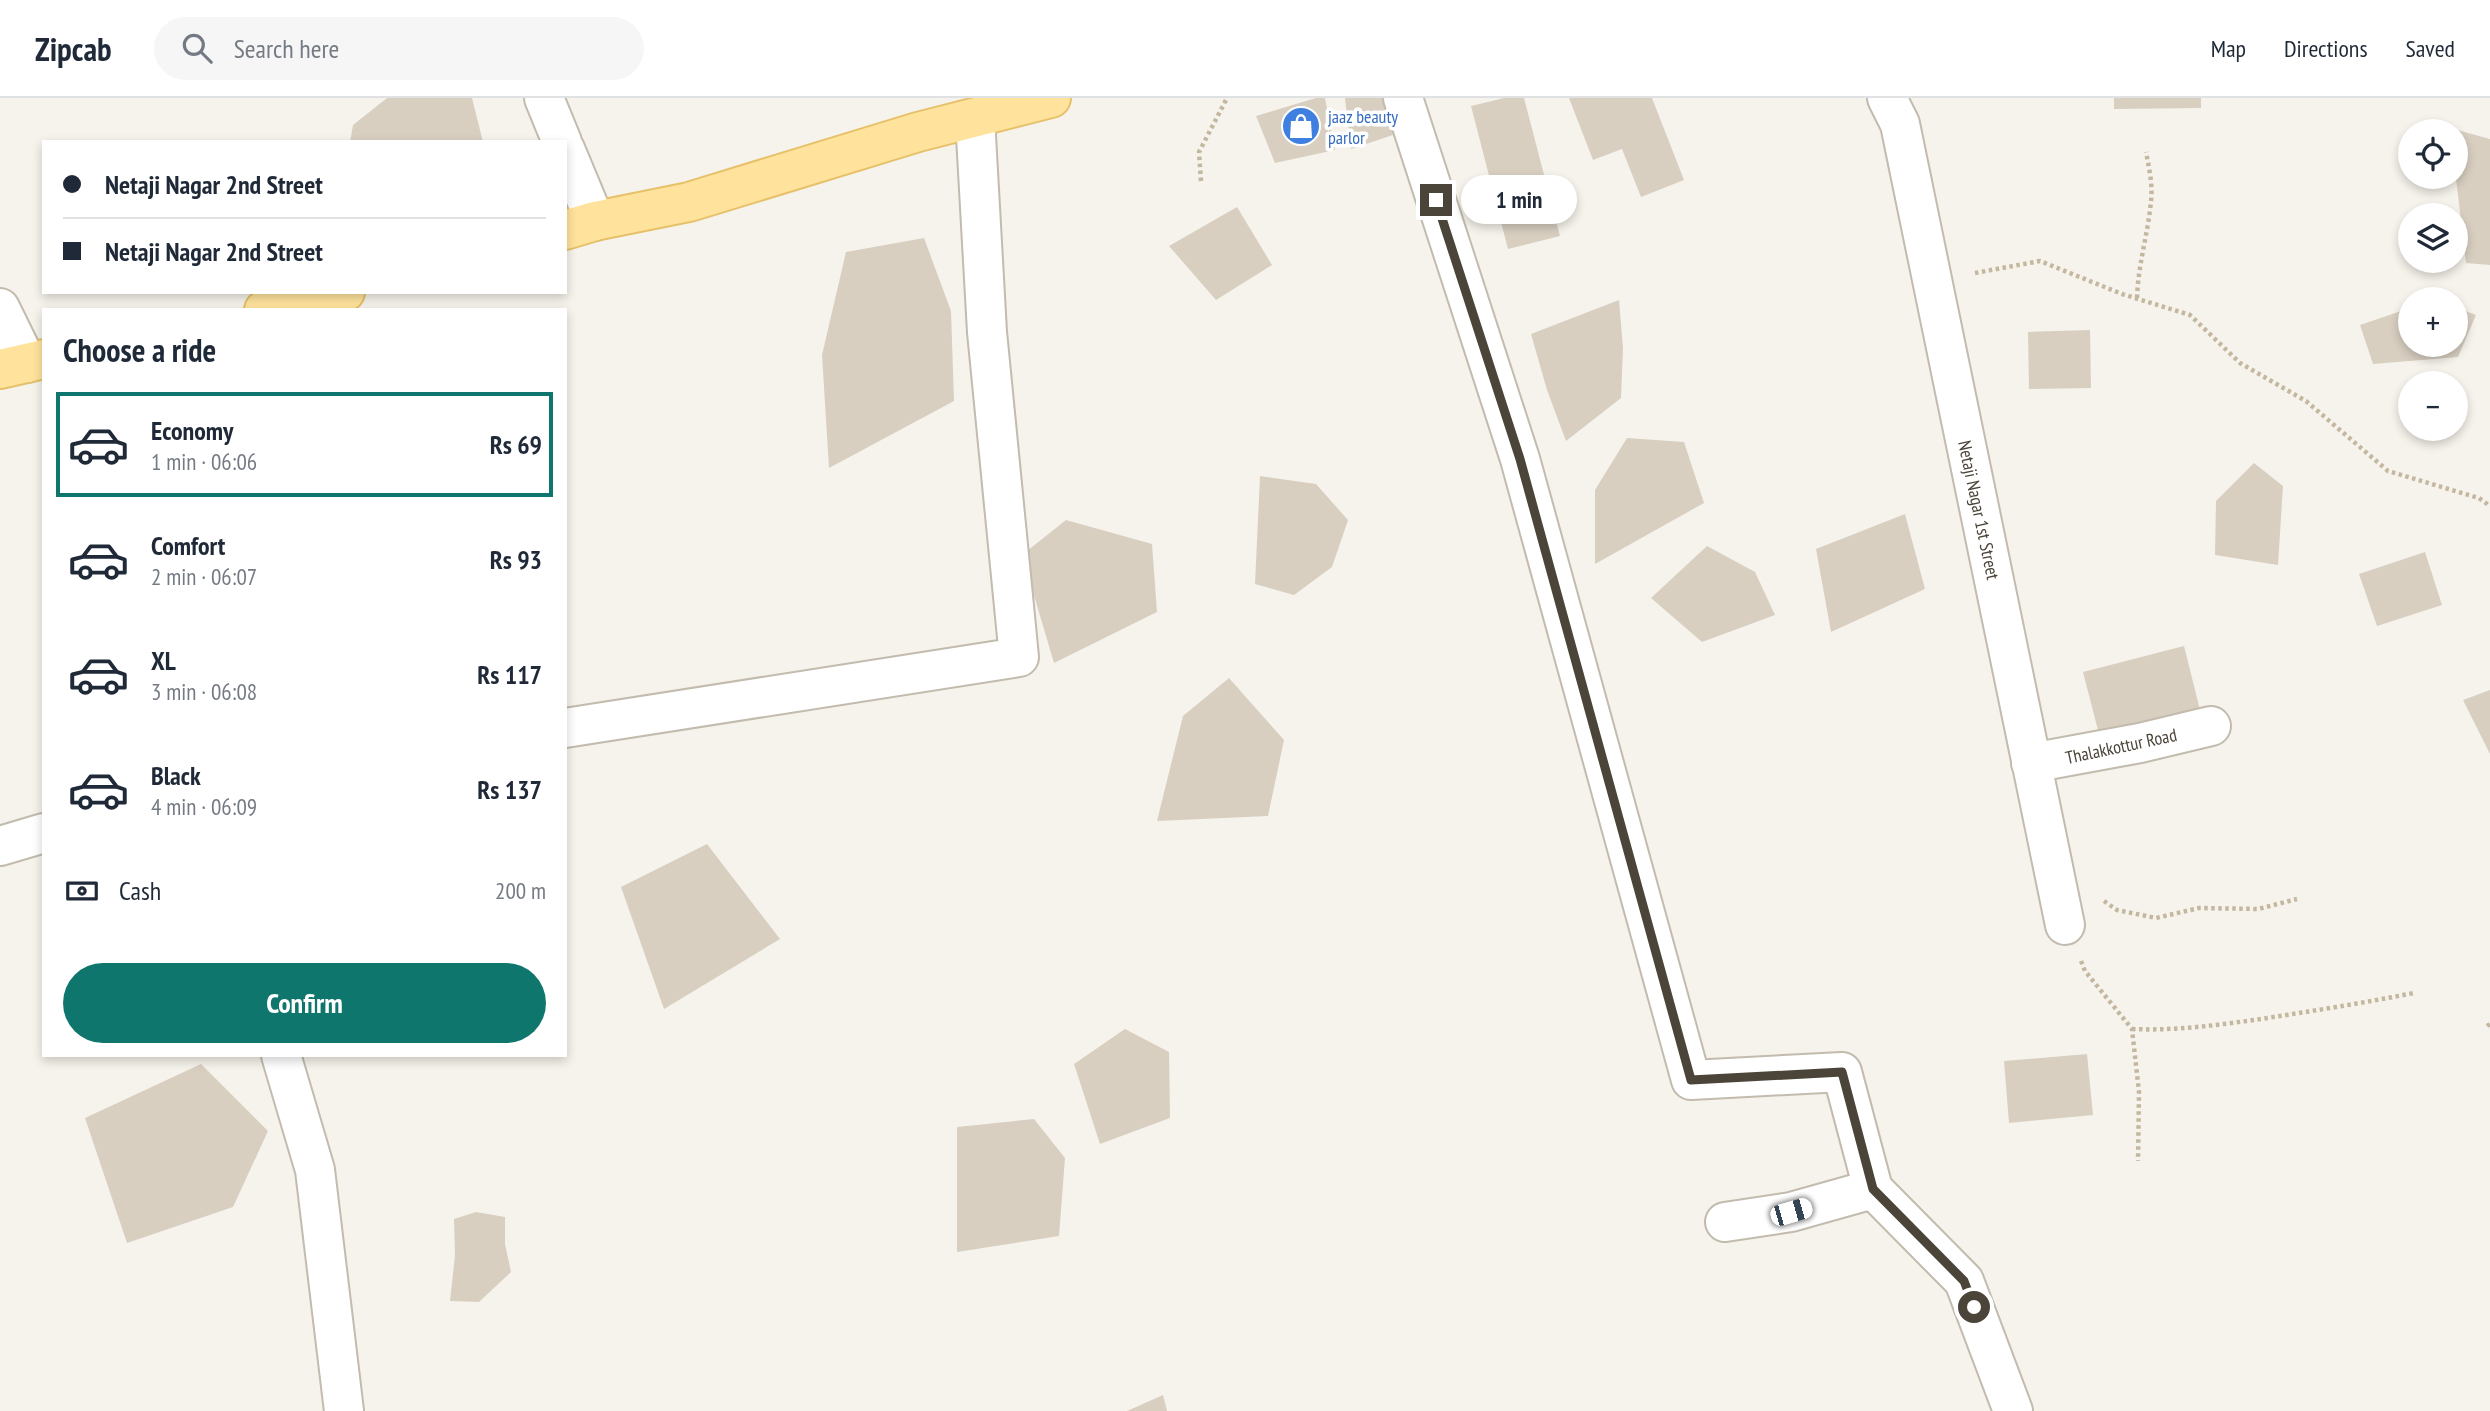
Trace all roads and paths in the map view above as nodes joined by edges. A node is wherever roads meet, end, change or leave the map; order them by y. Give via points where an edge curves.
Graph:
1 (544, 98) edge
2 (1051, 98) edge
3 (1227, 98) edge
4 (1403, 98) edge
5 (1887, 98) edge
6 (975, 118) junction
7 (561, 140) edge
8 (2146, 152) dead end
9 (567, 159) edge
10 (1201, 181) dead end
11 (580, 225) edge
12 (1933, 281) junction
13 (336, 294) edge
14 (2137, 298) junction
15 (0, 308) edge
16 (273, 308) edge
17 (24, 364) edge
18 (2490, 506) edge
19 (2211, 726) dead end
20 (567, 728) edge
21 (2031, 764) junction
22 (42, 834) edge
23 (0, 846) edge
24 (2053, 864) junction
25 (2297, 899) dead end
26 (2065, 925) joint
27 (2414, 993) dead end
28 (2132, 1029) junction
29 (282, 1057) edge
30 (2138, 1161) dead end
31 (1873, 1189) junction
32 (1725, 1222) dead end
33 (344, 1411) edge
34 (2013, 1411) edge

1 - 7 street
2 - 6 main road
3 - 10 path via 1199,152
4 - 31 street via 1520,459 1691,1080 1842,1072
5 - 12 street, Netaji Nagar 1st Street via 1900,124
6 - 11 main road via 689,202
6 - 20 street via 987,332 1019,657
8 - 14 path via 2151,201
9 - 11 street
12 - 14 path via 2040,261
12 - 21 street, Netaji Nagar 1st Street
13 - 16 main road
14 - 18 path via 2190,315 2240,363 2306,401 2388,471 2479,498
15 - 17 street
19 - 21 street, Thalakkottur Road
21 - 24 street, Netaji Nagar 1st Street
22 - 23 street
24 - 25 path via 2117,910 2156,918 2199,908 2258,909
24 - 26 street, Netaji Nagar 1st Street
26 - 28 path via 2085,971
27 - 28 path via 2246,1021 2164,1031
28 - 30 path via 2139,1092
29 - 33 street via 315,1170
31 - 32 street via 1791,1212
31 - 34 street via 1964,1281

